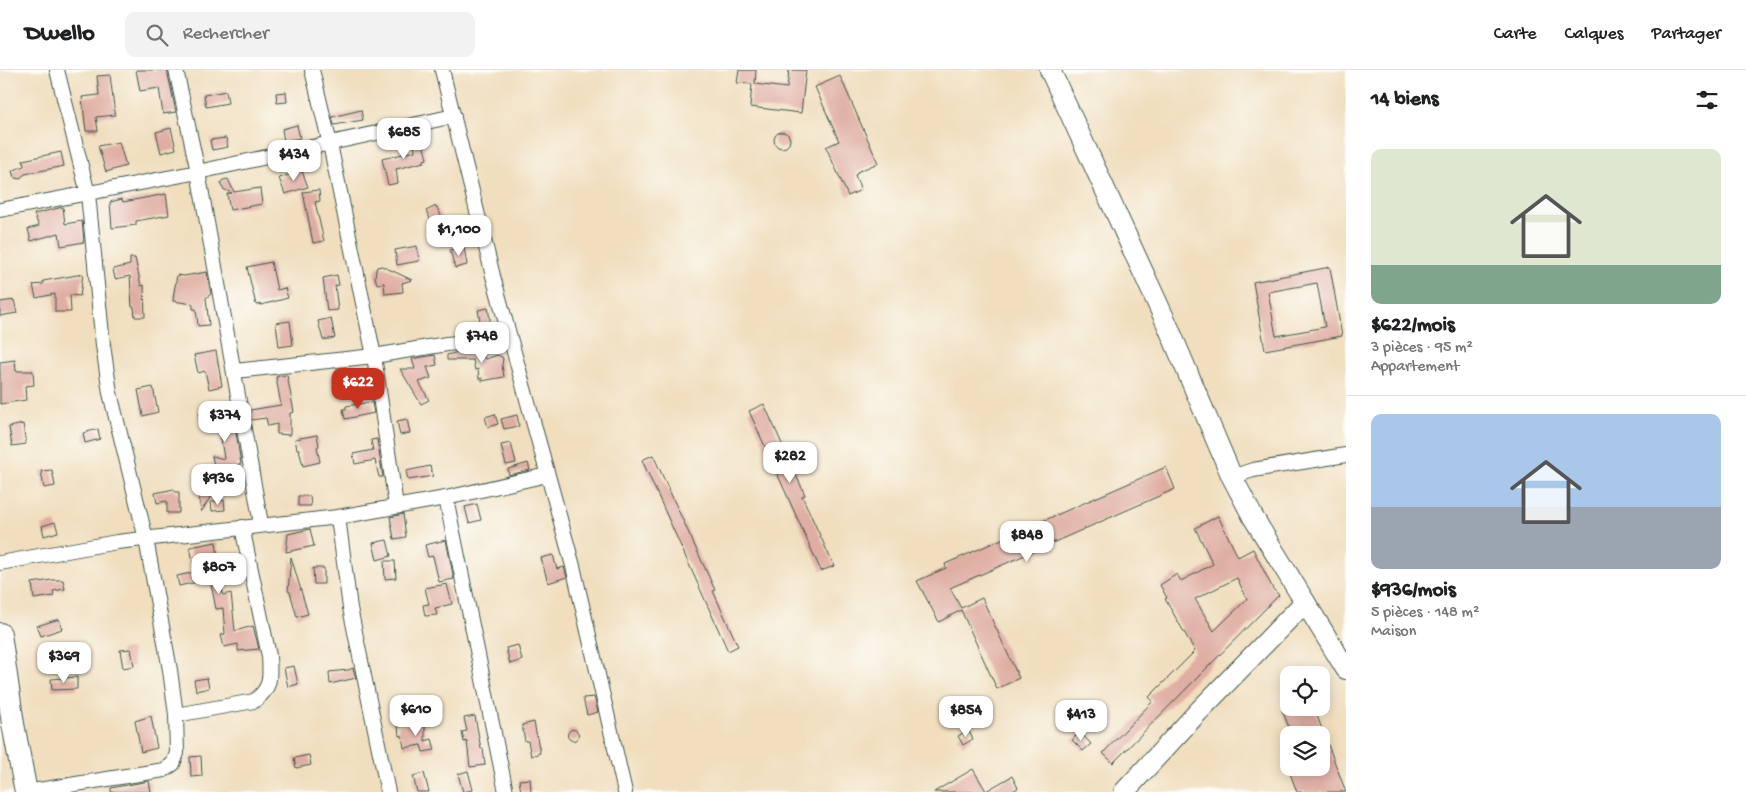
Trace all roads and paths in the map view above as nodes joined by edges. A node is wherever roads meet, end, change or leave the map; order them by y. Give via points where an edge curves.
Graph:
1 (57, 70) edge
2 (176, 70) edge
3 (312, 70) edge
4 (442, 70) edge
5 (1050, 70) edge
6 (454, 116) junction
7 (330, 144) junction
8 (198, 172) junction
9 (88, 194) junction
10 (0, 210) edge
11 (509, 338) junction
12 (374, 356) junction
13 (235, 372) junction
14 (1346, 455) edge
15 (547, 475) junction
16 (1232, 477) junction
17 (446, 498) junction
18 (396, 506) junction
19 (338, 517) junction
20 (261, 524) junction
21 (242, 526) junction
22 (146, 539) junction
23 (0, 563) edge
24 (1305, 602) junction
25 (0, 634) edge
26 (1346, 669) edge
27 (176, 715) junction
28 (6, 722) edge
29 (26, 792) edge
30 (388, 792) edge
31 (506, 792) edge
32 (625, 792) edge
33 (1124, 792) edge

1 - 9 street
2 - 8 street
3 - 7 street
4 - 6 street
5 - 16 street via 1167,324
6 - 7 street
6 - 11 street
7 - 8 street
7 - 12 street
8 - 9 street
8 - 13 street
9 - 10 street
9 - 22 street via 110,393
11 - 12 street
11 - 15 street
12 - 13 street
12 - 18 street
13 - 20 street
14 - 16 street via 1254,470
15 - 17 street
15 - 32 street via 573,566
16 - 24 street
17 - 18 street
17 - 31 street
18 - 19 street
19 - 20 street
19 - 30 street via 350,608
20 - 21 street
21 - 22 street
21 - 27 street via 269,656 268,687 254,701
22 - 23 street
22 - 27 street
24 - 26 street
24 - 33 street
25 - 28 main road
27 - 29 street via 177,753 172,764 164,770
28 - 29 main road

